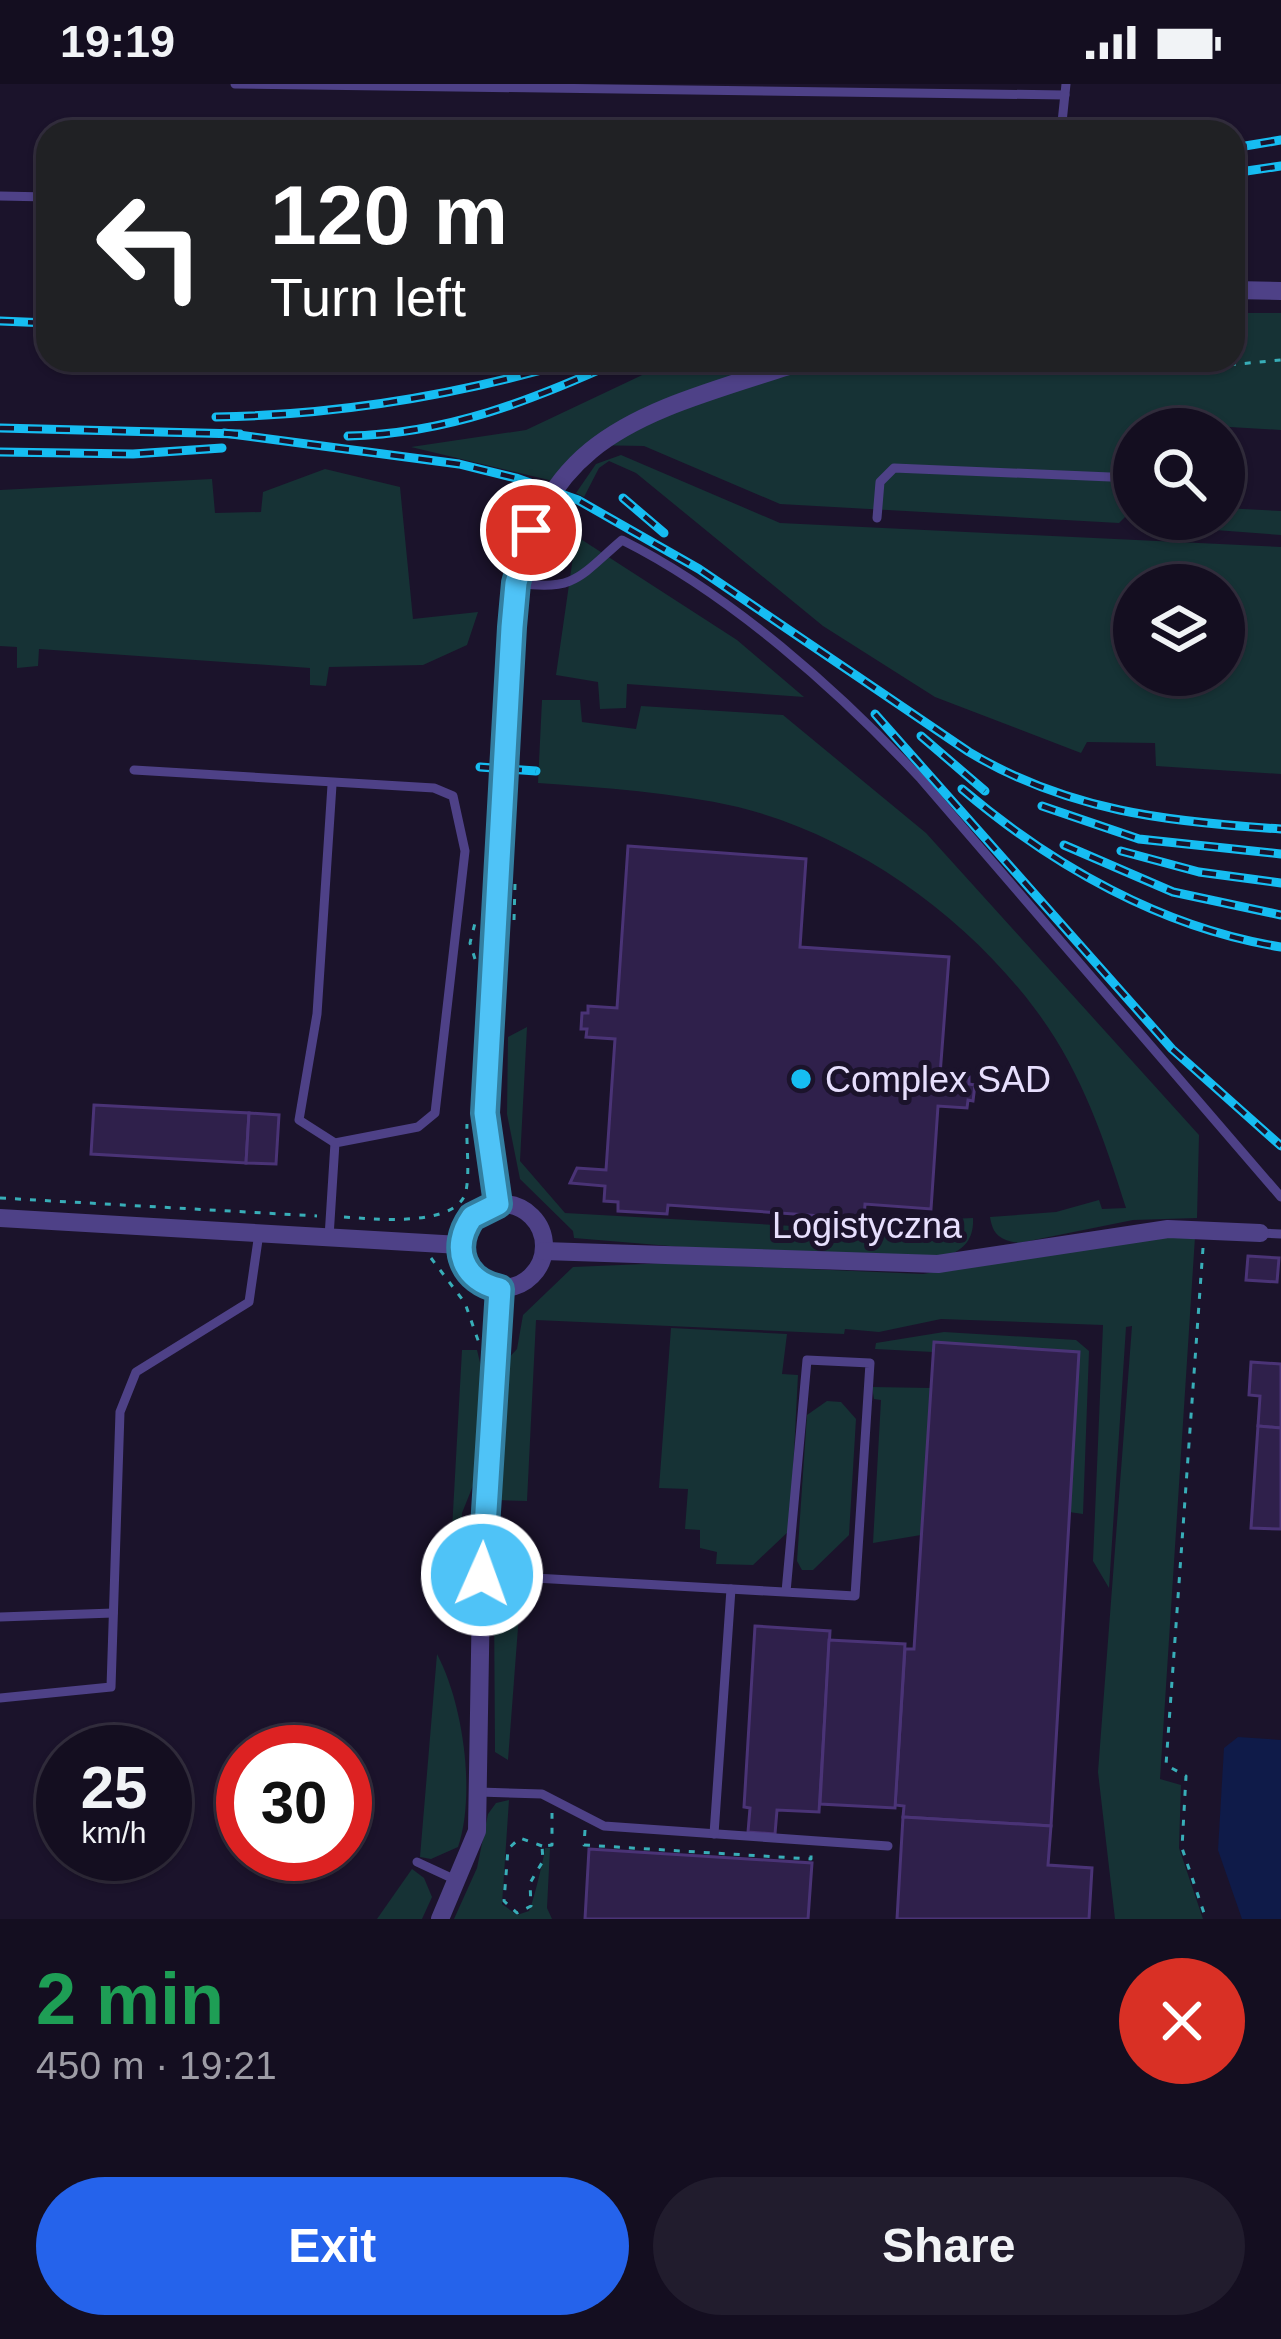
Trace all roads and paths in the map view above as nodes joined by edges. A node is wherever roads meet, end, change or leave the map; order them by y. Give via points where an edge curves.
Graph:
1 (236, 84) edge
2 (1065, 89) edge
3 (1062, 120) edge
4 (0, 196) edge
5 (36, 197) edge
6 (1245, 290) edge
7 (1281, 291) edge
8 (1281, 360) edge
9 (1245, 363) edge
10 (771, 372) edge
11 (1113, 477) edge
12 (877, 518) dead end
13 (516, 583) junction
14 (134, 770) dead end
15 (332, 785) junction
16 (514, 877) dead end
17 (517, 890) dead end
18 (486, 922) dead end
19 (476, 964) dead end
20 (468, 1122) dead end
21 (334, 1143) junction
22 (1281, 1197) edge
23 (0, 1198) edge
24 (498, 1204) junction
25 (313, 1216) dead end
26 (427, 1216) junction
27 (344, 1217) dead end
28 (0, 1218) edge
29 (428, 1228) dead end
30 (259, 1233) junction
31 (1260, 1233) joint
32 (1281, 1234) edge
33 (329, 1237) junction
34 (1204, 1240) dead end
35 (460, 1245) junction
36 (544, 1251) junction
37 (432, 1259) dead end
38 (500, 1289) junction
39 (472, 1318) junction
40 (482, 1319) dead end
41 (480, 1349) dead end
42 (482, 1575) junction
43 (730, 1589) junction
44 (786, 1592) junction
45 (113, 1613) junction
46 (0, 1617) edge
47 (0, 1698) edge
48 (479, 1792) junction
49 (553, 1799) junction
50 (586, 1816) junction
51 (714, 1834) junction
52 (812, 1841) junction
53 (542, 1846) junction
54 (888, 1846) dead end
55 (417, 1862) dead end
56 (458, 1881) junction
57 (440, 1919) edge
58 (1205, 1919) edge

1 - 2 lane
2 - 3 lane
4 - 5 lane
6 - 7 street
8 - 9 path
10 - 13 street via 604,437 546,502
11 - 12 lane via 894,468 880,482
13 - 22 lane via 554,590 622,540 730,608 880,735
13 - 24 street via 485,1113
14 - 15 lane
15 - 21 lane via 317,1014 299,1120
15 - 21 lane via 434,788 453,796 465,851 435,1113 418,1127
16 - 17 path
18 - 19 path via 471,927
20 - 26 path via 465,1196 448,1213
21 - 33 lane
23 - 25 path
24 - 35 street via 472,1217
24 - 36 street via 529,1214
26 - 27 path
26 - 29 path
28 - 30 street
30 - 33 street
30 - 45 lane via 249,1302 136,1372 120,1412
31 - 32 lane
31 - 36 street, Logistyczna via 1168,1229 938,1264
33 - 35 street
34 - 58 path via 1166,1765 1186,1776 1182,1848
35 - 38 street via 468,1271
36 - 38 street via 527,1280
37 - 39 path
38 - 42 street
39 - 40 path
39 - 41 path
42 - 43 lane
42 - 48 street
43 - 44 lane
43 - 51 lane
44 - 44 lane via 855,1596 870,1364 807,1360
45 - 46 lane
45 - 47 lane via 111,1688
48 - 49 lane
48 - 56 street via 477,1831
49 - 50 lane
49 - 53 path via 552,1844
50 - 51 lane via 604,1826
50 - 52 path via 584,1845 811,1859
51 - 52 lane
52 - 54 lane
53 - 53 path via 531,1906 517,1913 504,1901 508,1849 520,1838
55 - 56 lane
56 - 57 street

